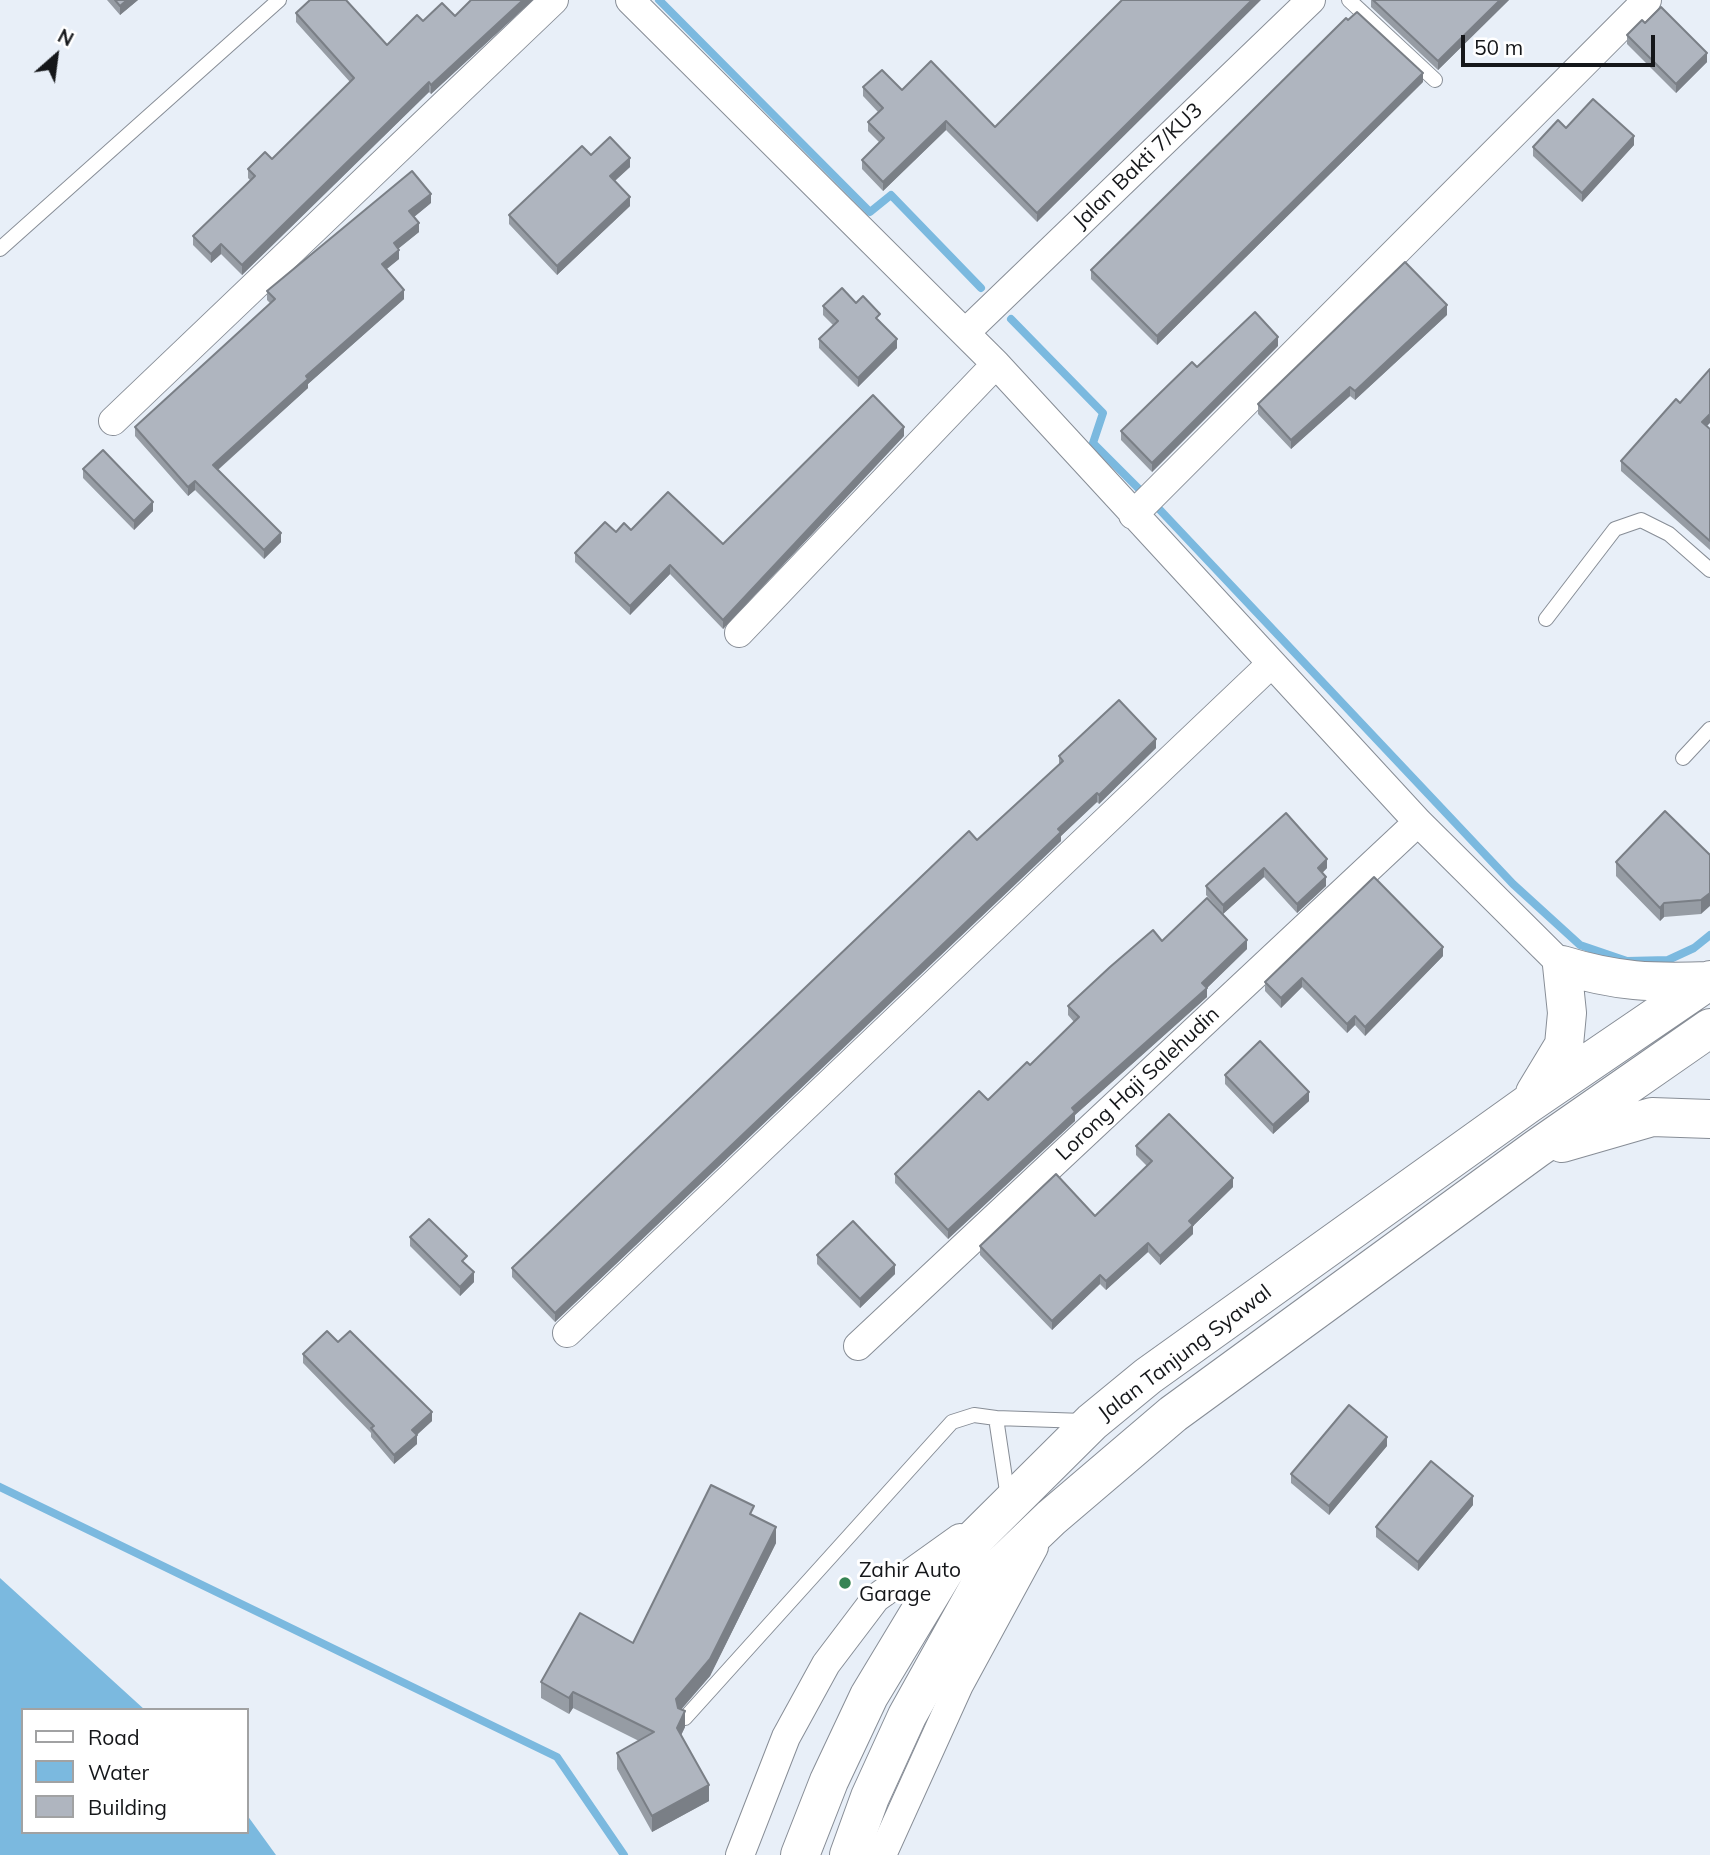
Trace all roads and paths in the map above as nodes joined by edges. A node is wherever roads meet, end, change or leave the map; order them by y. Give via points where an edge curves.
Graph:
1 (279, 0) edge
2 (554, 0) edge
3 (630, 0) edge
4 (1311, 0) edge
5 (1349, 0) edge
6 (1647, 0) edge
7 (1435, 80) dead end
8 (0, 249) edge
9 (965, 333) junction
10 (996, 364) junction
11 (113, 421) dead end
12 (1133, 515) junction
13 (1710, 570) edge
14 (1546, 620) dead end
15 (740, 633) dead end
16 (1271, 664) junction
17 (1710, 729) edge
18 (1683, 758) dead end
19 (1418, 822) junction
20 (1562, 965) junction
21 (1709, 980) edge
22 (1710, 1028) edge
23 (1528, 1104) junction
24 (1710, 1119) edge
25 (1536, 1149) junction
26 (567, 1333) dead end
27 (858, 1346) dead end
28 (996, 1418) junction
29 (1092, 1422) junction
30 (1009, 1503) junction
31 (1051, 1518) junction
32 (685, 1718) edge
33 (740, 1855) edge
34 (800, 1855) edge
35 (849, 1855) edge
36 (882, 1855) edge

1 - 8 lane
2 - 11 street
3 - 9 street
4 - 9 street, Jalan Bakti 7/KU3
5 - 7 lane
6 - 12 street
9 - 10 street
10 - 12 street
10 - 15 street
12 - 16 street
13 - 14 lane via 1669,534 1642,520 1615,529
16 - 19 street
16 - 26 street
17 - 18 lane
19 - 20 street
19 - 27 street, Lorong Haji Salehudin
20 - 21 main road via 1644,983
20 - 23 main road via 1567,1013 1564,1045
21 - 23 main road, Jalan Tanjung Syawal
22 - 25 main road, Jalan Tanjung Syawal
23 - 29 main road, Jalan Tanjung Syawal via 1148,1376
24 - 25 main road via 1652,1117
25 - 31 main road, Jalan Tanjung Syawal via 1173,1414
28 - 29 lane
28 - 30 lane
28 - 32 lane via 974,1415 952,1422
29 - 30 main road, Jalan Tanjung Syawal
30 - 33 street via 876,1598 826,1664 786,1737
30 - 34 main road, Jalan Tanjung Syawal via 948,1564 869,1696
31 - 35 main road, Jalan Tanjung Syawal via 979,1587 907,1716
31 - 36 street via 959,1685

